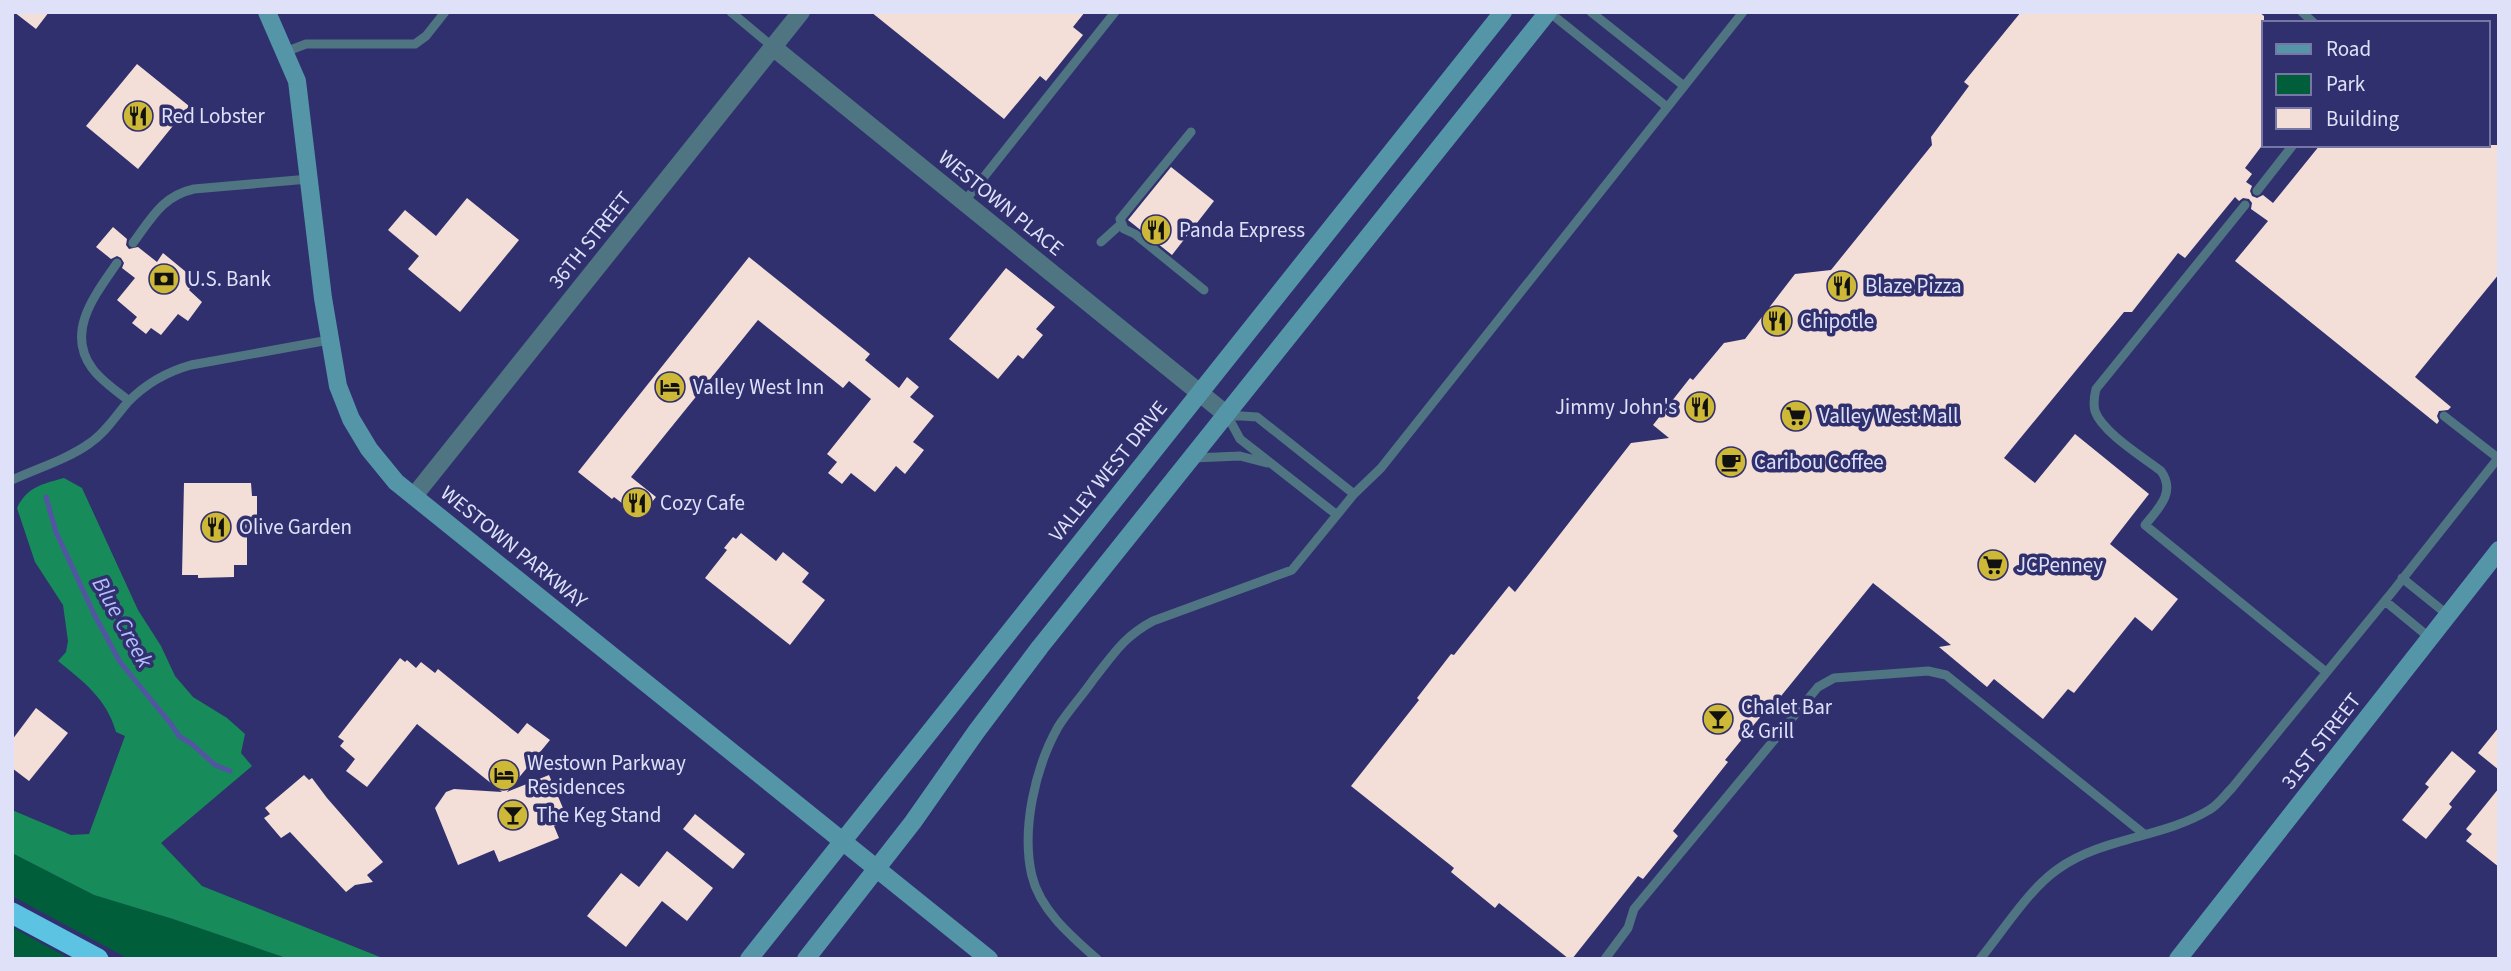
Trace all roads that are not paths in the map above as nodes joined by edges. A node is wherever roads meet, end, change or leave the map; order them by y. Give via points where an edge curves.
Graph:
1 (267, 12) edge
2 (445, 12) edge
3 (731, 12) edge
4 (801, 12) edge
5 (1115, 12) edge
6 (1503, 12) edge
7 (1548, 12) edge
8 (1591, 12) edge
9 (1743, 12) edge
10 (774, 48) junction
11 (285, 52) junction
12 (1684, 86) junction
13 (1667, 107) junction
14 (1191, 132) dead end
15 (2291, 147) edge
16 (309, 179) junction
17 (2257, 191) dead end
18 (964, 202) junction
19 (2245, 205) dead end
20 (1121, 224) junction
21 (1101, 242) dead end
22 (133, 243) dead end
23 (117, 264) dead end
24 (1204, 290) dead end
25 (330, 340) junction
26 (1200, 393) junction
27 (129, 401) junction
28 (1227, 415) junction
29 (2444, 416) dead end
30 (2498, 457) edge
31 (1193, 458) junction
32 (1273, 465) junction
33 (12, 480) edge
34 (1354, 494) junction
35 (414, 496) junction
36 (1337, 515) junction
37 (2499, 550) edge
38 (2402, 578) junction
39 (2385, 601) junction
40 (2448, 615) junction
41 (2430, 638) junction
42 (2326, 672) junction
43 (2144, 834) junction
44 (842, 842) junction
45 (876, 869) junction
46 (12, 913) edge
47 (98, 959) edge
48 (749, 959) edge
49 (806, 959) edge
50 (989, 959) edge
51 (1097, 959) edge
52 (1605, 959) edge
53 (1980, 959) edge
54 (2178, 959) edge

1 - 11 main road, WESTOWN PARKWAY
2 - 11 lane via 415,44 306,44
3 - 10 lane
4 - 10 street, 36TH STREET
5 - 18 lane
6 - 26 main road, VALLEY WEST DRIVE
7 - 13 lane
7 - 28 main road
8 - 12 lane
9 - 12 lane
10 - 18 street, WESTOWN PLACE
10 - 35 street, 36TH STREET
11 - 16 main road, WESTOWN PARKWAY via 297,81
12 - 13 lane
13 - 34 lane via 1381,468
14 - 20 lane via 1120,219
15 - 17 lane
16 - 22 lane via 180,192 169,198
16 - 25 main road, WESTOWN PARKWAY
18 - 26 street, WESTOWN PLACE
19 - 42 lane via 2096,390 2093,401 2102,424 2166,479 2163,502 2145,525
20 - 21 lane
20 - 24 lane
23 - 27 lane via 84,314 82,338 93,370
25 - 27 lane via 171,371
25 - 35 main road, WESTOWN PARKWAY via 338,386 352,419 369,449
26 - 28 street, WESTOWN PLACE
26 - 44 main road, VALLEY WEST DRIVE
27 - 33 lane via 90,443
28 - 31 main road
28 - 32 lane via 1240,439
28 - 34 lane via 1257,417
29 - 30 lane
30 - 38 lane
31 - 32 lane via 1240,456
31 - 45 main road via 1040,648
32 - 36 lane
34 - 36 lane
35 - 44 main road, WESTOWN PARKWAY
36 - 51 lane via 1293,570 1134,631 1060,725 1033,801 1027,840 1032,879 1068,933
37 - 40 main road, 31ST STREET
38 - 39 lane
38 - 40 lane
39 - 41 lane
39 - 42 lane
40 - 41 main road, 31ST STREET
41 - 54 main road, 31ST STREET
42 - 43 lane via 2212,809 2182,824
43 - 52 lane via 1946,675 1928,671 1834,678 1818,687 1634,909 1628,928
43 - 53 lane via 2057,869
44 - 45 main road, WESTOWN PARKWAY
44 - 48 main road, VALLEY WEST DRIVE
45 - 49 main road
45 - 50 main road, WESTOWN PARKWAY
46 - 47 highway

